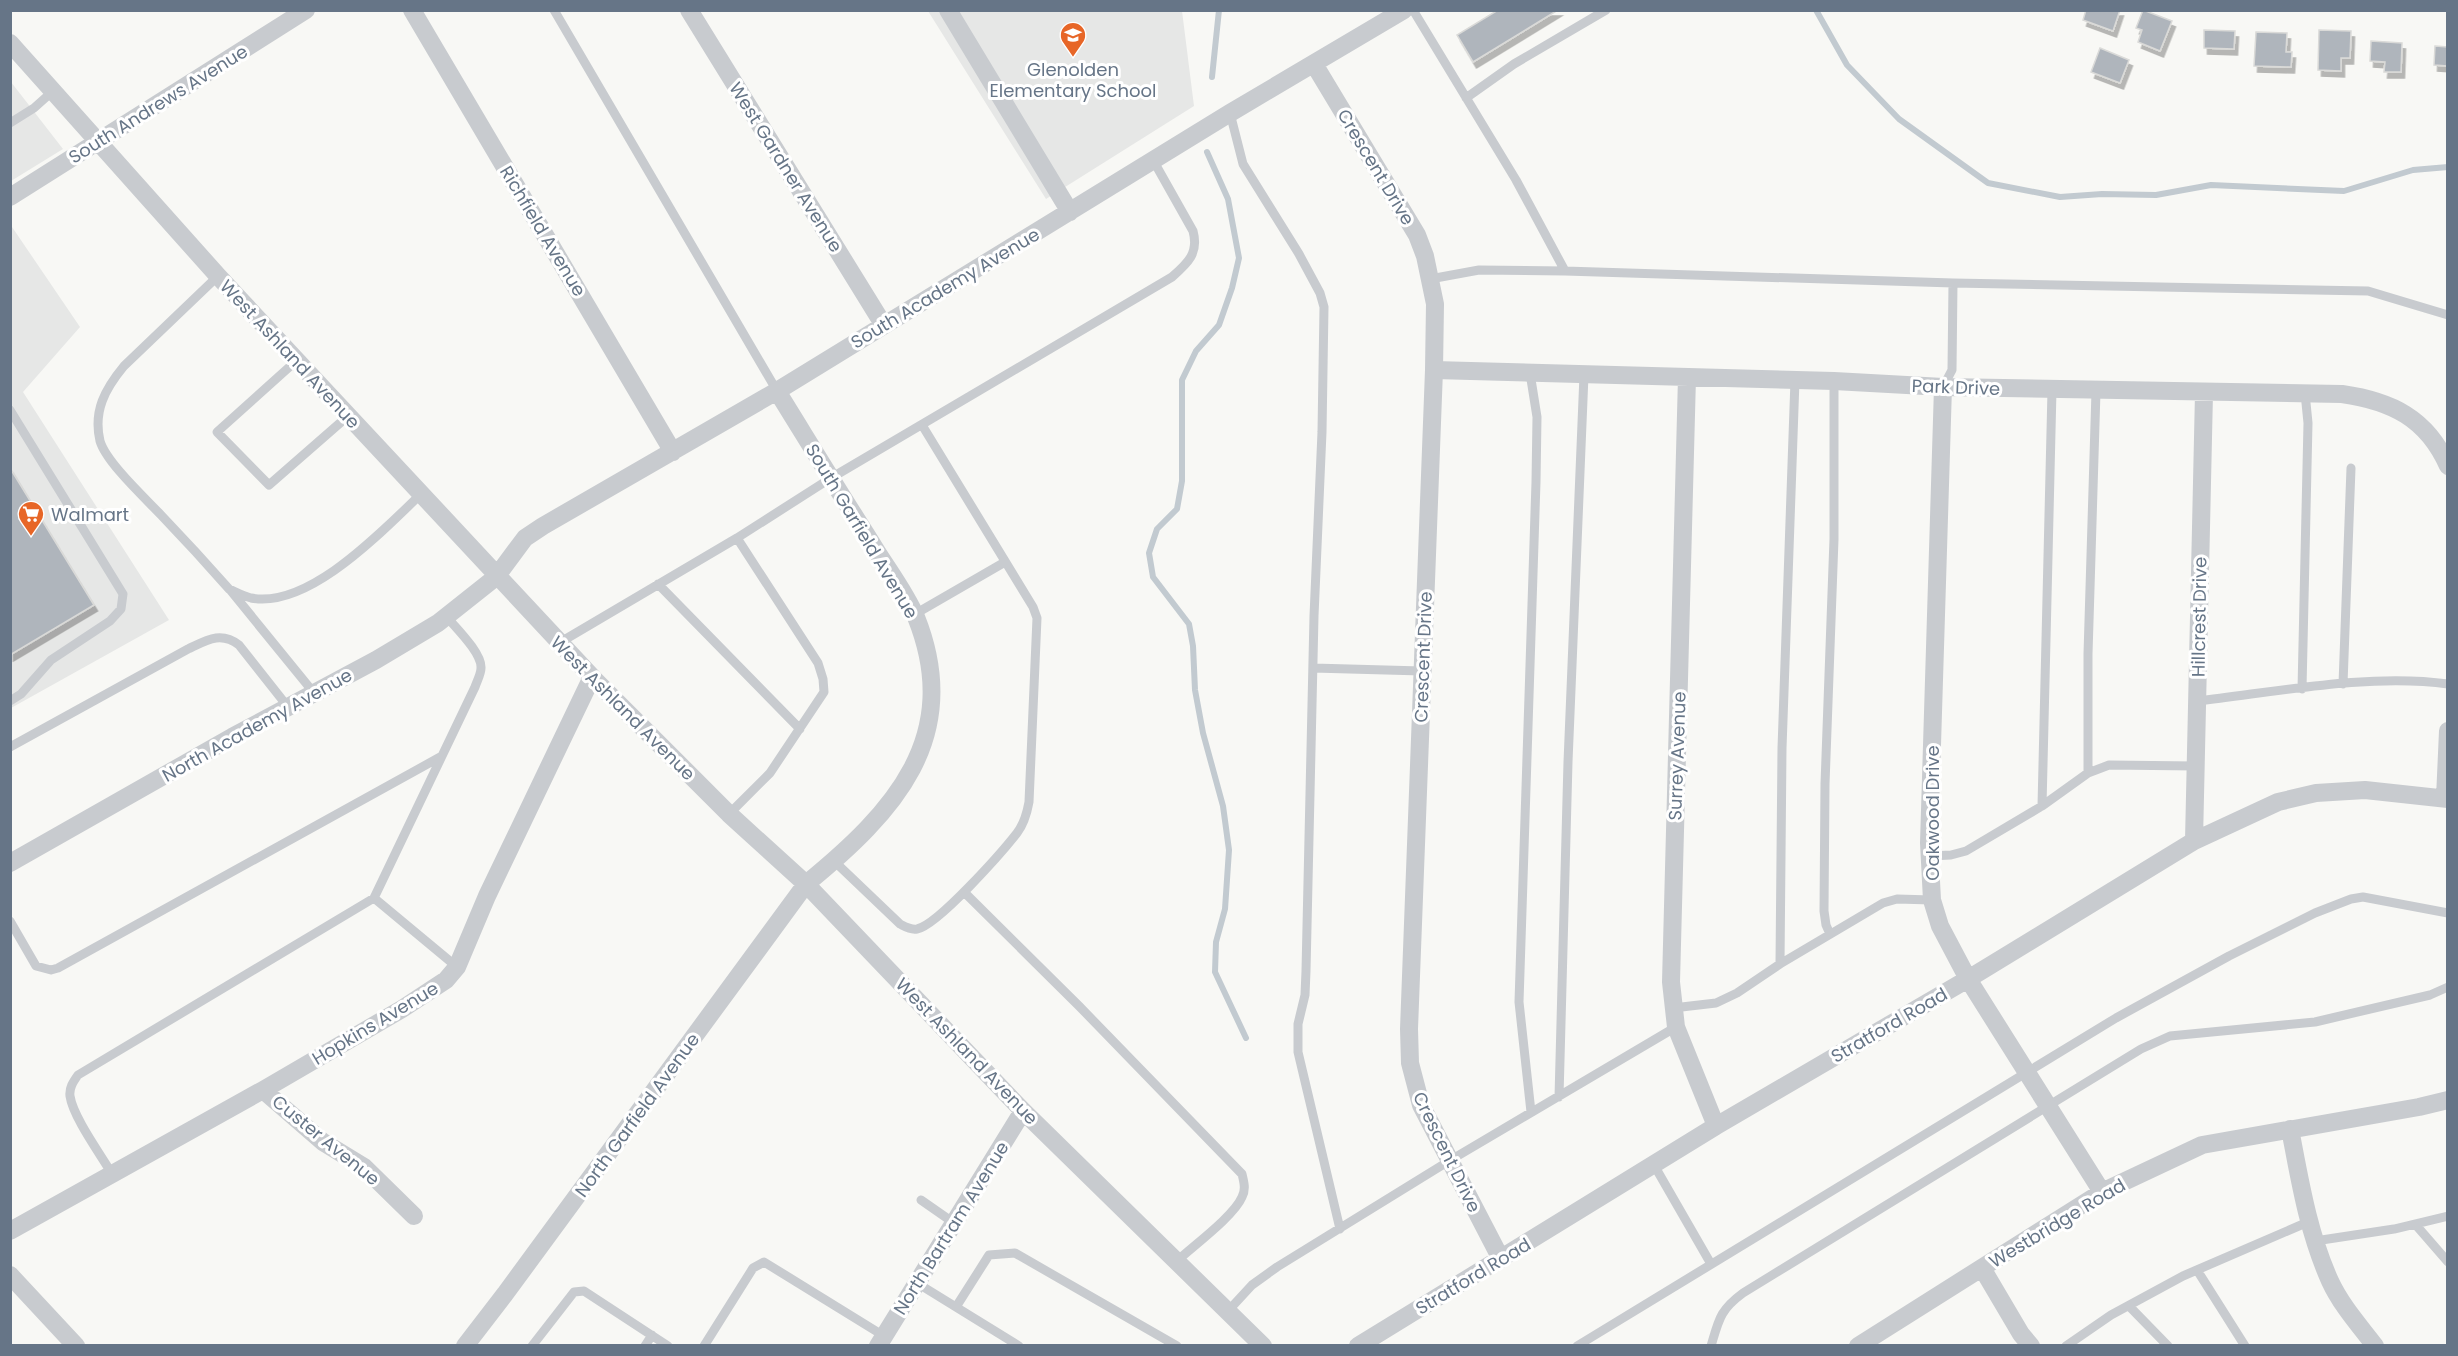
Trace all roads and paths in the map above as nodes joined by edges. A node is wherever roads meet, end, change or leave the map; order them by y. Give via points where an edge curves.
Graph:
1 (306, 10) edge
2 (412, 10) edge
3 (554, 10) edge
4 (688, 10) edge
5 (948, 10) edge
6 (1404, 10) edge
7 (1413, 10) edge
8 (1606, 10) edge
9 (10, 43) edge
10 (1314, 64) junction
11 (53, 91) junction
12 (1466, 98) junction
13 (1230, 112) junction
14 (10, 123) edge
15 (99, 143) junction
16 (1153, 160) junction
17 (10, 197) edge
18 (1070, 212) junction
19 (1565, 271) junction
20 (218, 276) junction
21 (1430, 279) junction
22 (1953, 283) junction
23 (2448, 315) edge
24 (883, 324) junction
25 (296, 361) junction
26 (1434, 370) junction
27 (1530, 373) junction
28 (1584, 375) junction
29 (1687, 377) junction
30 (1795, 380) junction
31 (1834, 381) junction
32 (1943, 387) junction
33 (2052, 390) junction
34 (777, 391) junction
35 (2096, 391) junction
36 (2204, 393) junction
37 (2305, 393) junction
38 (10, 410) edge
39 (348, 416) junction
40 (922, 425) junction
41 (674, 452) junction
42 (2448, 466) edge
43 (2352, 468) dead end
44 (831, 478) junction
45 (420, 495) junction
46 (737, 538) junction
47 (1005, 562) junction
48 (496, 577) junction
49 (658, 584) junction
50 (229, 589) junction
51 (915, 614) junction
52 (446, 616) junction
53 (559, 643) junction
54 (1312, 668) junction
55 (1422, 671) junction
56 (592, 677) junction
57 (2343, 684) junction
58 (2448, 684) edge
59 (2301, 689) junction
60 (314, 693) junction
61 (10, 701) edge
62 (2198, 701) junction
63 (288, 707) junction
64 (800, 729) junction
65 (2448, 731) edge
66 (10, 747) edge
67 (442, 755) junction
68 (2196, 766) junction
69 (2088, 773) junction
70 (2446, 799) edge
71 (2042, 806) junction
72 (729, 814) junction
73 (2194, 841) junction
74 (1930, 856) junction
75 (834, 861) junction
76 (10, 863) edge
77 (806, 884) junction
78 (964, 892) junction
79 (374, 898) junction
80 (1932, 900) junction
81 (2448, 913) edge
82 (10, 921) edge
83 (1830, 934) junction
84 (1780, 964) junction
85 (457, 967) junction
86 (1968, 979) junction
87 (2448, 987) edge
88 (1672, 1008) junction
89 (1676, 1027) junction
90 (2028, 1072) junction
91 (263, 1090) junction
92 (1559, 1097) junction
93 (2448, 1100) edge
94 (2049, 1107) junction
95 (1023, 1111) junction
96 (1531, 1112) junction
97 (1716, 1126) junction
98 (2289, 1129) junction
99 (1449, 1161) junction
100 (1654, 1165) junction
101 (112, 1174) junction
102 (2102, 1192) junction
103 (921, 1200) dead end
104 (414, 1216) dead end
105 (2448, 1216) edge
106 (2308, 1222) junction
107 (954, 1223) junction
108 (2415, 1224) junction
109 (1340, 1229) junction
110 (10, 1231) edge
111 (2315, 1241) junction
112 (1502, 1258) junction
113 (1177, 1261) junction
114 (2448, 1262) edge
115 (1711, 1264) junction
116 (1982, 1268) junction
117 (2197, 1270) junction
118 (10, 1275) edge
119 (917, 1283) junction
120 (2129, 1306) junction
121 (956, 1307) junction
122 (1227, 1311) junction
123 (652, 1335) junction
124 (881, 1341) edge
125 (76, 1346) edge
126 (465, 1346) edge
127 (532, 1346) edge
128 (645, 1346) edge
129 (668, 1346) edge
130 (704, 1346) edge
131 (1019, 1346) edge
132 (1177, 1346) edge
133 (1263, 1346) edge
134 (1358, 1346) edge
135 (1577, 1346) edge
136 (1711, 1346) edge
137 (1858, 1346) edge
138 (2031, 1346) edge
139 (2066, 1346) edge
140 (2168, 1346) edge
141 (2245, 1346) edge
142 (2375, 1346) edge

1 - 15 street, South Andrews Avenue
2 - 41 street, Richfield Avenue
3 - 34 lane
4 - 24 street, West Gardner Avenue
5 - 18 street
6 - 10 street, South Academy Avenue
7 - 12 lane
8 - 12 lane via 1514,64
9 - 11 street, West Ashland Avenue
10 - 13 street, South Academy Avenue
10 - 21 street, Crescent Drive via 1417,234
11 - 14 lane
11 - 15 street, West Ashland Avenue
12 - 19 lane
13 - 16 street, South Academy Avenue
13 - 54 lane via 1243,164 1299,254 1324,307
15 - 17 street, South Andrews Avenue
15 - 20 street, West Ashland Avenue
16 - 18 street, South Academy Avenue
16 - 40 lane via 1193,231 1194,254 1186,265 1172,277
18 - 24 street, South Academy Avenue
19 - 21 lane via 1479,270
19 - 22 lane
20 - 25 street, West Ashland Avenue
20 - 50 lane via 111,382 98,410 98,425 107,455
21 - 26 street, Crescent Drive via 1435,304
22 - 23 lane via 2368,291
22 - 32 lane via 1952,369
24 - 34 street, South Academy Avenue
25 - 39 street, West Ashland Avenue
25 - 39 lane via 217,432 269,485
26 - 27 street, Park Drive
26 - 55 street, Crescent Drive
27 - 28 street, Park Drive
27 - 96 lane via 1537,417 1536,482 1519,1002
28 - 29 street, Park Drive
28 - 92 lane via 1567,774
29 - 30 street, Park Drive
29 - 88 street, Surrey Avenue
30 - 31 street, Park Drive
30 - 84 lane via 1782,748
31 - 32 street, Park Drive
31 - 83 lane via 1824,911
32 - 33 street, Park Drive
32 - 74 street, Oakwood Drive
33 - 35 street, Park Drive
33 - 71 lane
34 - 41 street, South Academy Avenue
34 - 44 street, South Garfield Avenue
35 - 36 street, Park Drive
35 - 69 lane
36 - 37 street, Park Drive
36 - 62 street, Hillcrest Drive
37 - 42 street, Park Drive via 2366,398 2399,411 2425,429
37 - 59 lane via 2308,423
38 - 61 lane via 123,594 121,609 110,621 51,660
39 - 45 street, West Ashland Avenue
40 - 44 lane
40 - 47 lane
41 - 48 street, South Academy Avenue via 525,538
43 - 57 lane
44 - 46 lane
44 - 51 street, South Garfield Avenue
45 - 48 street, West Ashland Avenue
45 - 50 lane via 314,585 266,598 250,598
46 - 49 lane
46 - 64 lane via 818,663 823,678 824,692
47 - 51 lane
47 - 78 lane via 1037,618 1029,802 1018,831
48 - 52 street, North Academy Avenue
48 - 53 street, West Ashland Avenue
49 - 53 lane
49 - 64 lane
50 - 60 lane
51 - 75 street, South Garfield Avenue via 929,664 928,726 921,753 894,801
52 - 60 street, North Academy Avenue
52 - 67 lane via 471,646 482,669
53 - 56 street, West Ashland Avenue
54 - 55 lane
54 - 109 lane via 1306,971 1297,1038
55 - 99 street, Crescent Drive via 1408,1029 1410,1063 1420,1105
56 - 72 street, West Ashland Avenue
56 - 85 street, Hopkins Avenue
57 - 58 lane
57 - 59 lane
59 - 62 lane
60 - 63 street, North Academy Avenue
62 - 68 street, Hillcrest Drive
63 - 66 lane via 239,645 230,638 216,636
63 - 76 street, North Academy Avenue
64 - 72 lane via 770,773
65 - 70 street
67 - 79 lane
67 - 82 lane via 58,968 36,966
68 - 69 lane via 2109,765
68 - 73 street, Hillcrest Drive
69 - 71 lane
70 - 73 street, Stratford Road via 2365,790 2316,793 2278,802
71 - 74 lane via 1966,851
72 - 77 street, West Ashland Avenue
73 - 86 street, Stratford Road
74 - 80 street, Oakwood Drive
75 - 77 street, South Garfield Avenue
75 - 78 lane via 909,929 919,929
77 - 95 street, West Ashland Avenue
77 - 126 street, North Garfield Avenue
78 - 113 lane via 1242,1174 1245,1187 1234,1209
79 - 85 lane
79 - 101 lane via 78,1075 70,1095 74,1110
80 - 83 lane via 1898,899 1883,903
80 - 86 street, Oakwood Drive via 1940,926
81 - 90 lane via 2363,897 2351,899 2315,913 2171,986
83 - 84 lane
84 - 88 lane via 1716,1003
85 - 91 street, Hopkins Avenue via 426,994
86 - 90 street, Oakwood Drive
86 - 97 street, Stratford Road
87 - 94 lane via 2420,998 2315,1022 2170,1036 2141,1049
88 - 89 street, Surrey Avenue
89 - 92 lane
89 - 97 street, Surrey Avenue
90 - 94 street, Oakwood Drive
90 - 115 lane
91 - 101 street, Hopkins Avenue
91 - 104 street, Custer Avenue via 323,1142 364,1167
92 - 96 lane
93 - 98 street, Westbridge Road
94 - 102 street, Oakwood Drive
94 - 136 lane via 1743,1293 1727,1305 1719,1318
95 - 107 street, North Bartram Avenue
95 - 113 street, West Ashland Avenue
96 - 99 lane
97 - 100 street, Stratford Road
98 - 102 street, Westbridge Road via 2202,1145
98 - 106 street
99 - 109 lane
99 - 112 street, Crescent Drive
100 - 112 street, Stratford Road
100 - 115 lane
101 - 110 street, Hopkins Avenue
102 - 116 street, Westbridge Road
103 - 107 lane
105 - 108 lane
106 - 111 street
106 - 117 lane
107 - 119 street, North Bartram Avenue
108 - 111 lane
108 - 114 lane
109 - 122 lane via 1252,1285
111 - 142 street via 2331,1283
112 - 134 street, Stratford Road
113 - 122 street, West Ashland Avenue
115 - 135 lane
116 - 137 street, Westbridge Road
116 - 138 street
117 - 120 lane
117 - 141 lane
118 - 125 street
119 - 121 lane
119 - 124 street, North Bartram Avenue
120 - 139 lane
120 - 140 lane
121 - 131 lane
121 - 132 lane via 989,1255 1015,1253
122 - 133 street, West Ashland Avenue
123 - 127 lane via 584,1291 574,1292
123 - 128 lane
123 - 129 lane
124 - 130 lane via 764,1262 753,1268

